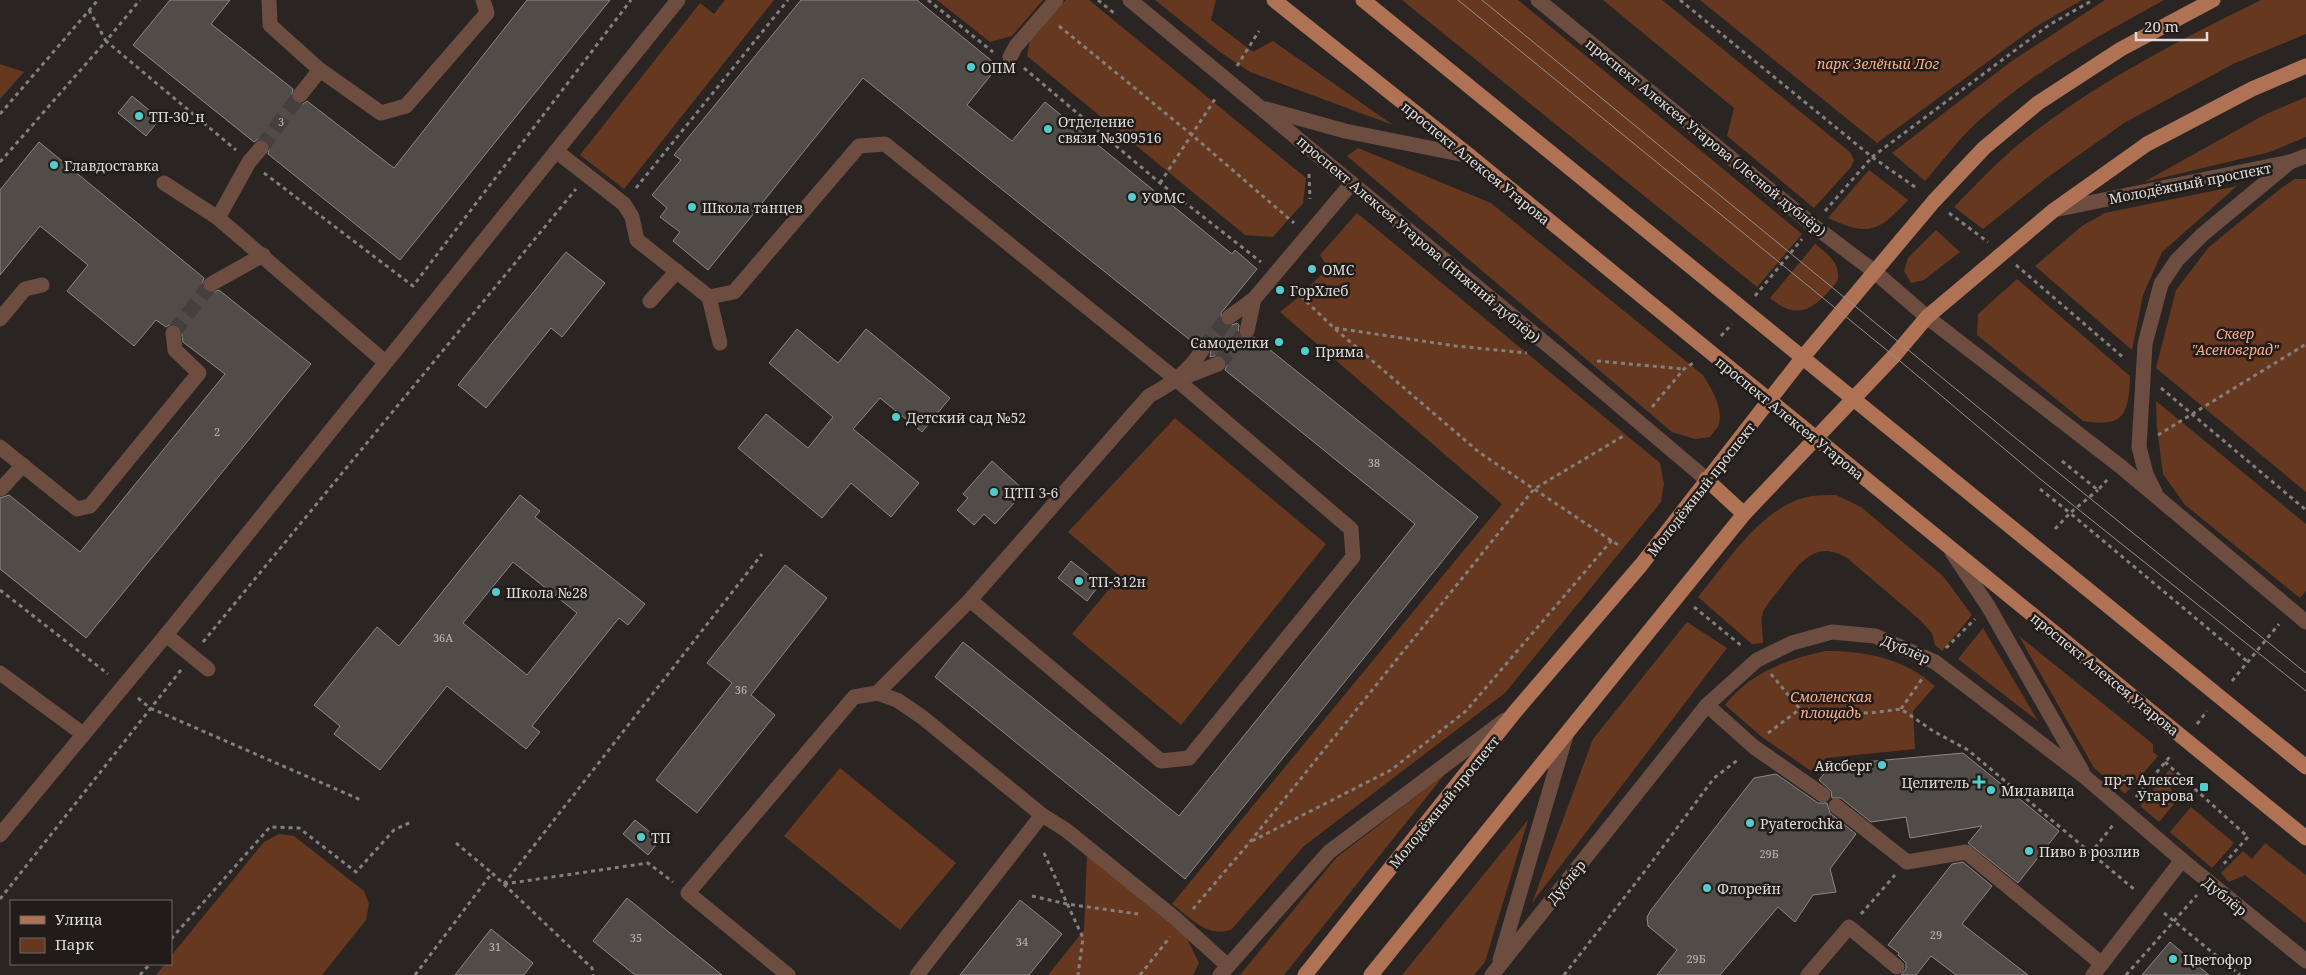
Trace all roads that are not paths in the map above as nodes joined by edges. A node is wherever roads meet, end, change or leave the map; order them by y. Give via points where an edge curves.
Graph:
1 (269, 0) edge
2 (483, 0) edge
3 (678, 0) edge
4 (1056, 0) edge
5 (1130, 0) edge
6 (1274, 0) edge
7 (1363, 0) edge
8 (1538, 0) edge
9 (2213, 0) edge
10 (1010, 57) dead end
11 (2306, 66) edge
12 (320, 70) junction
13 (300, 95) tunnel mouth
14 (1262, 108) junction
15 (262, 148) tunnel mouth
16 (556, 151) junction
17 (1470, 156) junction
18 (2306, 156) edge
19 (2290, 162) junction
20 (164, 182) dead end
21 (1351, 184) junction
22 (2054, 210) junction
23 (218, 218) junction
24 (263, 255) junction
25 (677, 271) junction
26 (1875, 272) junction
27 (211, 284) tunnel mouth
28 (42, 285) dead end
29 (709, 297) junction
30 (1254, 299) junction
31 (650, 301) dead end
32 (1927, 317) junction
33 (1229, 318) tunnel mouth
34 (0, 319) edge
35 (1247, 331) tunnel mouth
36 (173, 333) dead end
37 (720, 343) dead end
38 (1202, 350) tunnel mouth
39 (1803, 357) junction
40 (384, 362) junction
41 (1218, 364) tunnel mouth
42 (1176, 380) junction
43 (1853, 398) junction
44 (1770, 401) junction
45 (1815, 438) junction
46 (0, 447) edge
47 (23, 465) junction
48 (1706, 479) junction
49 (1, 489) dead end
50 (2158, 498) junction
51 (1744, 514) junction
52 (1947, 544) junction
53 (970, 600) junction
54 (2304, 617) edge
55 (166, 635) junction
56 (208, 670) dead end
57 (0, 673) edge
58 (877, 693) junction
59 (1707, 705) junction
60 (1514, 713) junction
61 (1566, 733) junction
62 (83, 734) junction
63 (2306, 767) edge
64 (2086, 777) junction
65 (1822, 795) dead end
66 (1836, 806) dead end
67 (1042, 814) junction
68 (0, 835) edge
69 (2306, 838) edge
70 (2182, 860) junction
71 (2306, 961) edge
72 (1897, 967) dead end
73 (2098, 969) edge
74 (1224, 970) edge
75 (1495, 972) edge
76 (788, 975) edge
77 (918, 975) edge
78 (1305, 975) edge
79 (1371, 975) edge
80 (1808, 975) edge

1 - 12 street via 270,25
2 - 12 street via 487,13 406,106 381,113
3 - 16 street
4 - 10 street
5 - 14 street, проспект Алексея Угарова (Нижний дублёр)
6 - 17 main road, проспект Алексея Угарова
7 - 39 main road
8 - 26 street, проспект Алексея Угарова (Лесной дублёр) via 1814,226
9 - 26 main road, Молодёжный проспект via 2121,49 2038,103 1984,148 1934,201
11 - 22 main road, Молодёжный проспект via 2252,89 2147,144
12 - 13 street
14 - 17 street via 1345,131
14 - 21 street, проспект Алексея Угарова (Нижний дублёр)
15 - 23 street via 249,162
16 - 25 street via 624,204 632,217 637,240
16 - 40 street
17 - 44 main road, проспект Алексея Угарова
18 - 19 street
19 - 22 street, Молодёжный проспект
19 - 50 street, Молодёжный проспект via 2242,200 2177,260 2162,284 2144,344 2139,447 2146,474
20 - 23 street
21 - 30 street
21 - 48 street, проспект Алексея Угарова (Нижний дублёр)
22 - 32 main road, Молодёжный проспект
23 - 24 street
24 - 27 street
24 - 40 street
25 - 29 street
25 - 31 street
26 - 32 street, проспект Алексея Угарова (Лесной дублёр)
26 - 39 main road, Молодёжный проспект
28 - 34 street via 25,289
29 - 37 street
29 - 42 street via 734,292 858,146 884,144
30 - 33 street
30 - 35 street
32 - 43 main road, Молодёжный проспект
32 - 50 street, проспект Алексея Угарова (Лесной дублёр)
36 - 47 street via 175,350 199,373 90,506 77,509
38 - 42 street via 1195,362
39 - 43 main road
39 - 44 main road, Молодёжный проспект
40 - 55 street
41 - 42 street
42 - 53 street via 1149,396
42 - 53 street via 1351,529 1354,557 1189,758 1161,761
43 - 45 main road, Молодёжный проспект
43 - 63 main road
44 - 45 main road, проспект Алексея Угарова
44 - 48 main road, Молодёжный проспект
45 - 51 main road, Молодёжный проспект
45 - 52 main road, проспект Алексея Угарова
46 - 47 street
47 - 49 street
48 - 51 main road
48 - 60 main road, Молодёжный проспект via 1641,565
50 - 54 street, проспект Алексея Угарова (Лесной дублёр)
51 - 61 main road, Молодёжный проспект
52 - 64 street via 1988,606
52 - 69 main road, проспект Алексея Угарова
53 - 58 street
55 - 56 street
55 - 62 street
57 - 62 street
58 - 67 street via 897,700 922,717
58 - 76 street via 854,697 688,893
59 - 64 street, Дублёр via 1757,660 1792,643 1832,632 1874,636 1935,662
59 - 65 street via 1754,747
59 - 75 street, Дублёр
60 - 74 street via 1330,852
60 - 78 main road, Молодёжный проспект
61 - 75 street, Молодёжный проспект
61 - 79 main road, Молодёжный проспект
62 - 68 street
64 - 70 street, Дублёр
66 - 73 street via 1907,862 1966,852
67 - 74 street via 1181,924
67 - 77 street
70 - 71 street, Дублёр
70 - 73 street
72 - 80 street via 1849,927

